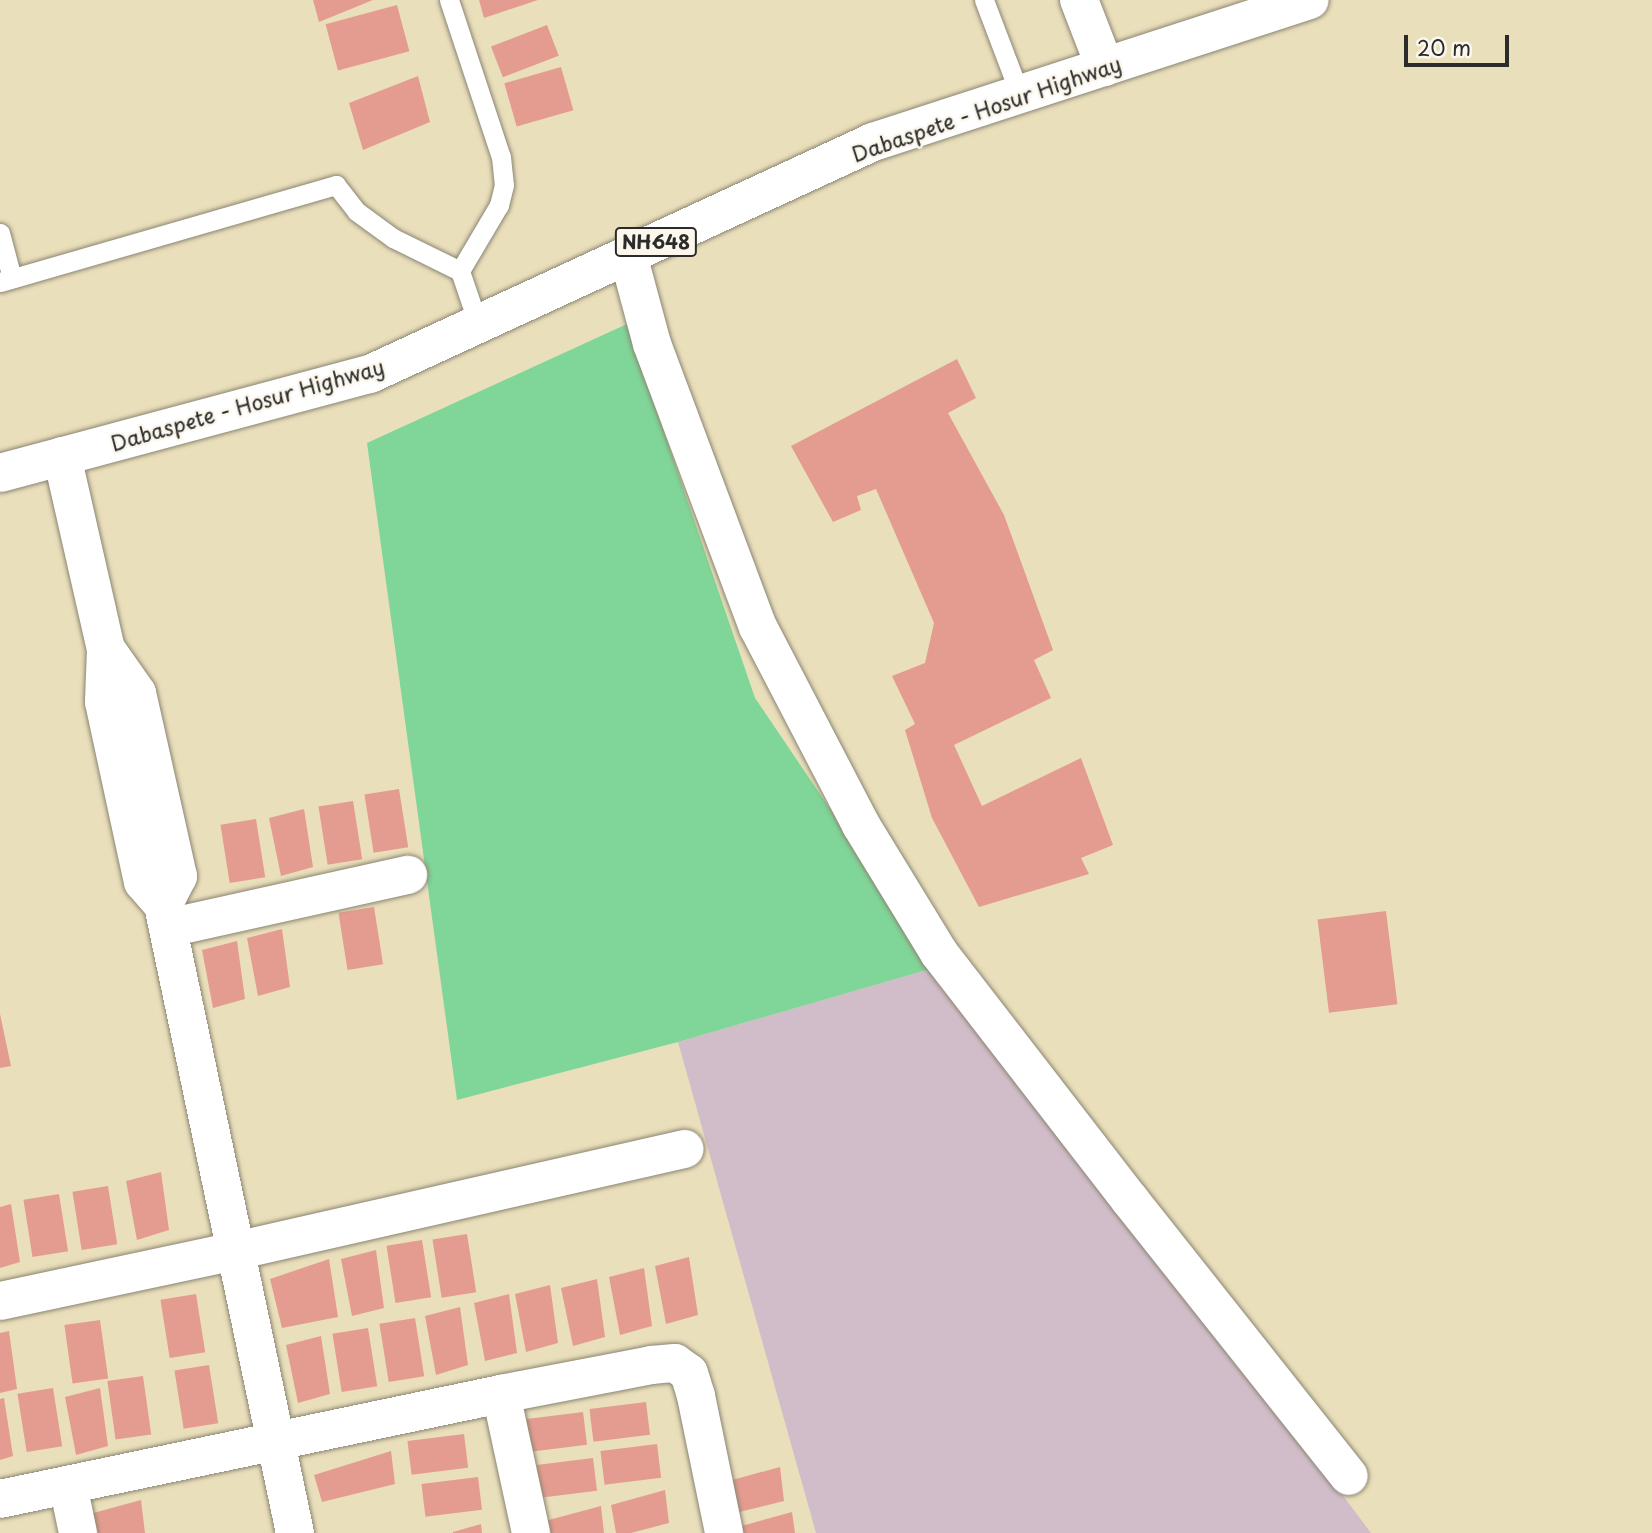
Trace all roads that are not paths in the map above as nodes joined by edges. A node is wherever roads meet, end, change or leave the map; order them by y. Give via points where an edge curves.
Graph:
1 (449, 0) edge
2 (984, 0) edge
3 (1079, 0) edge
4 (1310, 0) edge
5 (1105, 67) junction
6 (1020, 94) junction
7 (0, 233) edge
8 (628, 255) junction
9 (460, 271) junction
10 (6, 280) edge
11 (478, 324) junction
12 (62, 456) junction
13 (0, 472) edge
14 (408, 875) dead end
15 (165, 917) junction
16 (685, 1149) dead end
17 (235, 1251) junction
18 (0, 1301) edge
19 (501, 1394) junction
20 (276, 1443) junction
21 (1349, 1476) dead end
22 (68, 1485) junction
23 (0, 1499) edge
24 (78, 1533) edge
25 (295, 1533) edge
26 (531, 1533) edge
27 (724, 1533) edge

1 - 9 lane via 501,158 504,185 499,205
2 - 6 lane
3 - 5 main road
4 - 5 main road, Dabaspete - Hosur Highway / NH648
5 - 6 main road, Dabaspete - Hosur Highway / NH648
6 - 8 main road, Dabaspete - Hosur Highway / NH648 via 873,142
7 - 10 lane
8 - 11 main road, Dabaspete - Hosur Highway / NH648
8 - 21 main road via 652,344 758,628 861,825 939,954
9 - 10 lane via 393,238 356,211 336,185
9 - 11 lane
11 - 12 main road, Dabaspete - Hosur Highway / NH648 via 370,374
12 - 13 main road, Dabaspete - Hosur Highway / NH648
12 - 15 main road via 106,649 104,702 143,882
14 - 15 main road
15 - 17 main road
16 - 17 main road
17 - 18 main road
17 - 20 main road
19 - 20 main road
19 - 26 main road
19 - 27 main road via 675,1363 690,1373
20 - 22 main road
20 - 25 main road
22 - 23 main road
22 - 24 main road

